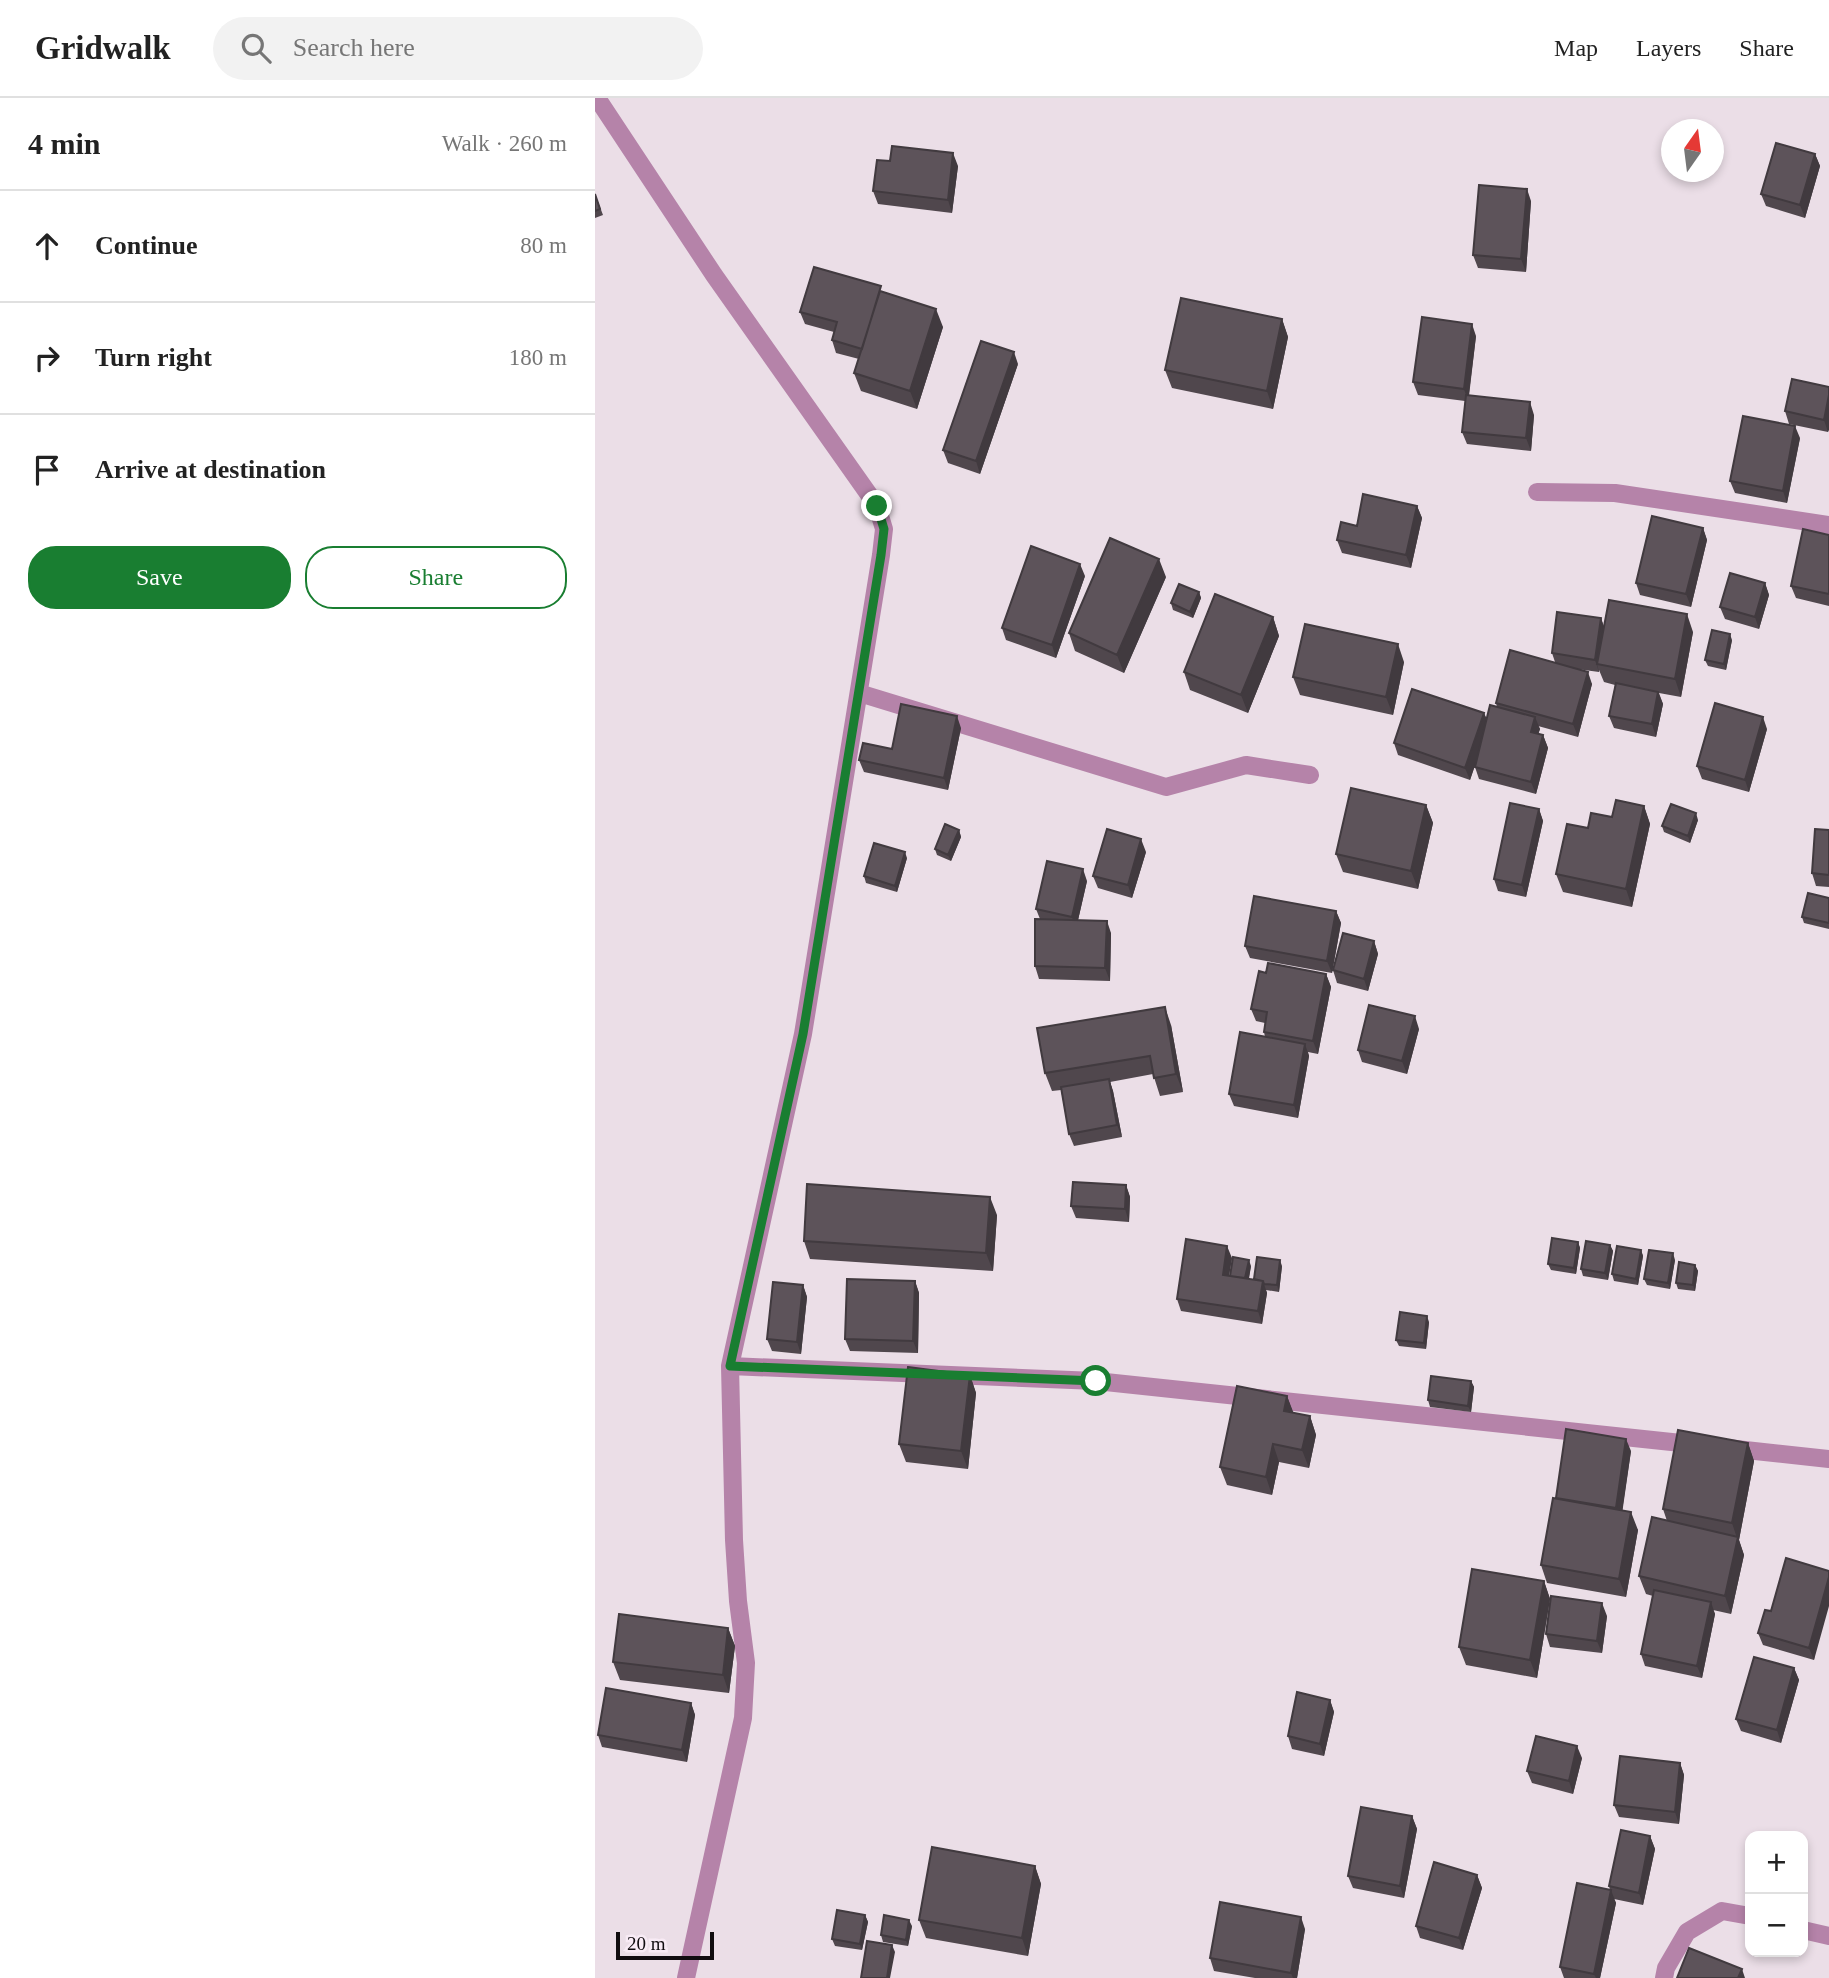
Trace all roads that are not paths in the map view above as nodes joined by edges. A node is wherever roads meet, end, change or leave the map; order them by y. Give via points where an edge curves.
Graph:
1 (597, 98) edge
2 (1537, 492) dead end
3 (1829, 525) edge
4 (859, 693) junction
5 (1310, 775) dead end
6 (730, 1366) junction
7 (1829, 1459) edge
8 (1745, 1915) edge
9 (1808, 1931) edge
10 (1829, 1936) edge
11 (686, 1978) edge
12 (1664, 1978) edge

1 - 4 street via 714,275 877,506 884,529
2 - 3 street via 1615,493
4 - 5 street via 1166,787 1246,765
4 - 6 street via 803,1034
6 - 7 street via 1096,1381
6 - 11 street via 734,1540 746,1663 743,1718
8 - 12 street via 1722,1911 1687,1932
9 - 10 street

